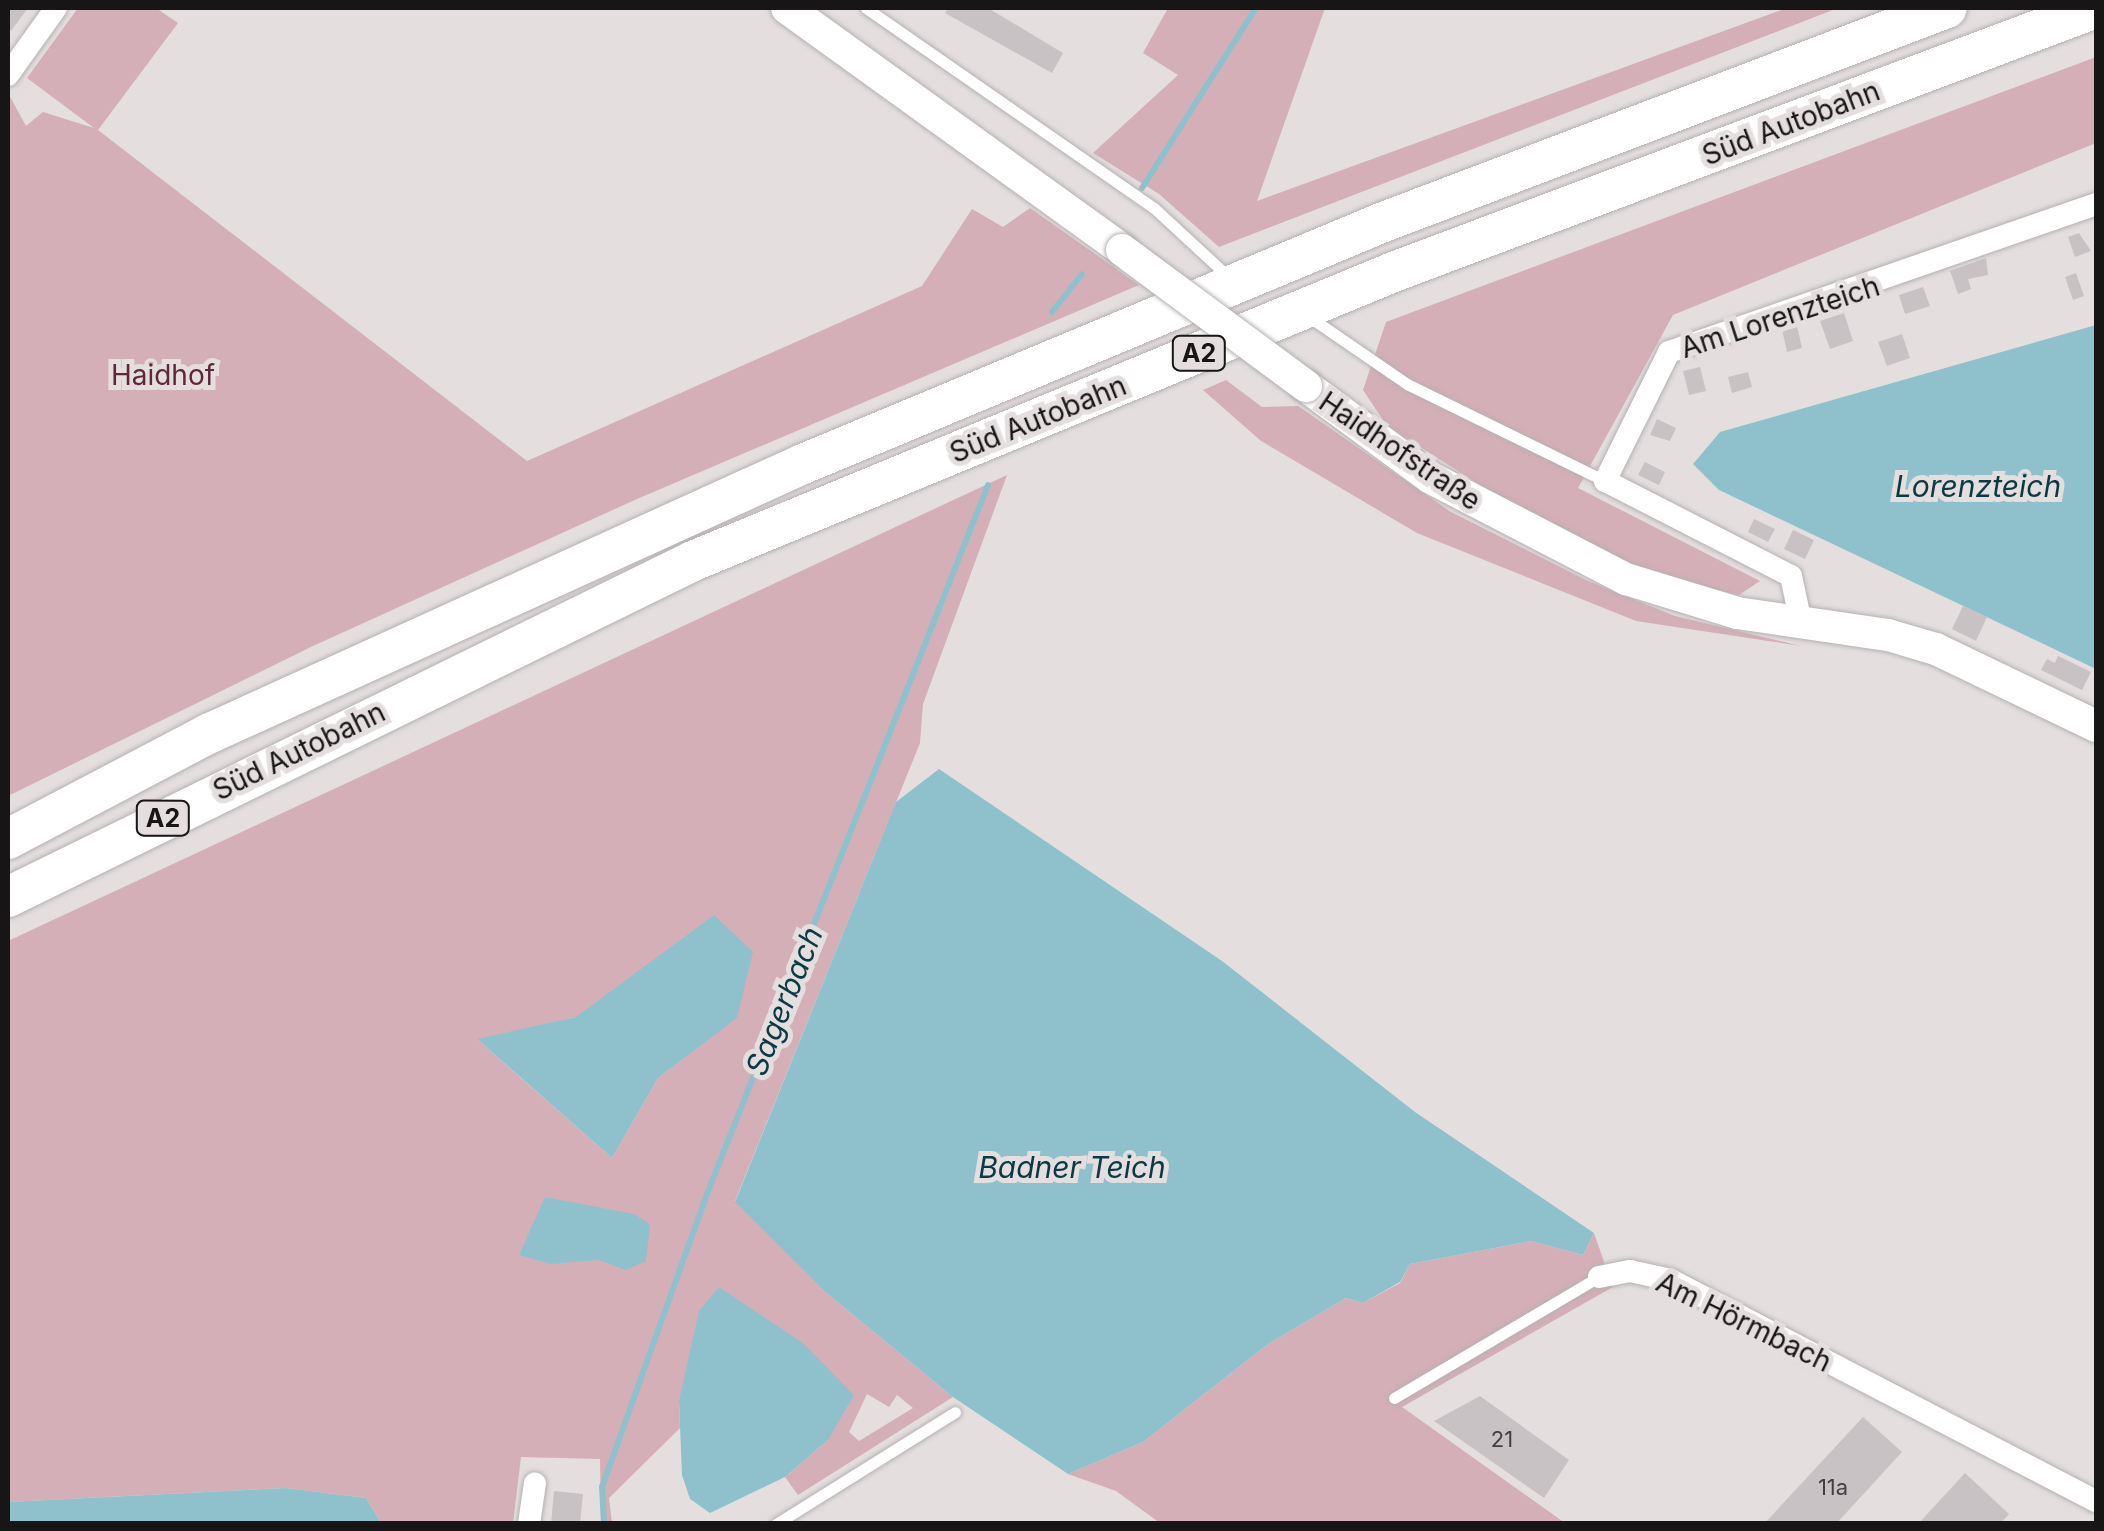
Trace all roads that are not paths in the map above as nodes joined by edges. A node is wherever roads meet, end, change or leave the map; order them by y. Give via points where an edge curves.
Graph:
1 (56, 8) edge
2 (787, 8) edge
3 (866, 8) edge
4 (1946, 8) edge
5 (2096, 8) edge
6 (8, 75) edge
7 (2096, 204) edge
8 (1235, 283) junction
9 (1300, 311) junction
10 (1605, 481) junction
11 (1801, 623) junction
12 (2096, 726) edge
13 (208, 734) junction
14 (8, 807) edge
15 (8, 839) edge
16 (8, 897) edge
17 (1599, 1277) joint
18 (1394, 1398) dead end
19 (956, 1412) dead end
20 (534, 1483) dead end
21 (2096, 1501) edge
22 (529, 1524) edge
23 (776, 1524) edge

1 - 6 street
2 - 11 street, Haidhofstraße, bridge via 1431,478 1593,563 1680,599
3 - 8 lane via 1154,208
4 - 8 highway, Süd Autobahn / A2
5 - 9 highway, Süd Autobahn / A2
7 - 10 street, Am Lorenzteich via 1778,319 1683,343 1659,367
8 - 13 highway, Süd Autobahn / A2 via 803,464
9 - 10 lane via 1407,384
9 - 16 highway, Süd Autobahn / A2 via 693,562
10 - 11 street via 1790,576
11 - 12 street, Haidhofstraße via 1888,635 1936,650
13 - 14 highway via 116,754
13 - 15 highway, Süd Autobahn / A2
17 - 18 lane, Am Hörmbach
17 - 21 street, Am Hörmbach via 1630,1271 1671,1280
19 - 23 lane
20 - 22 street

